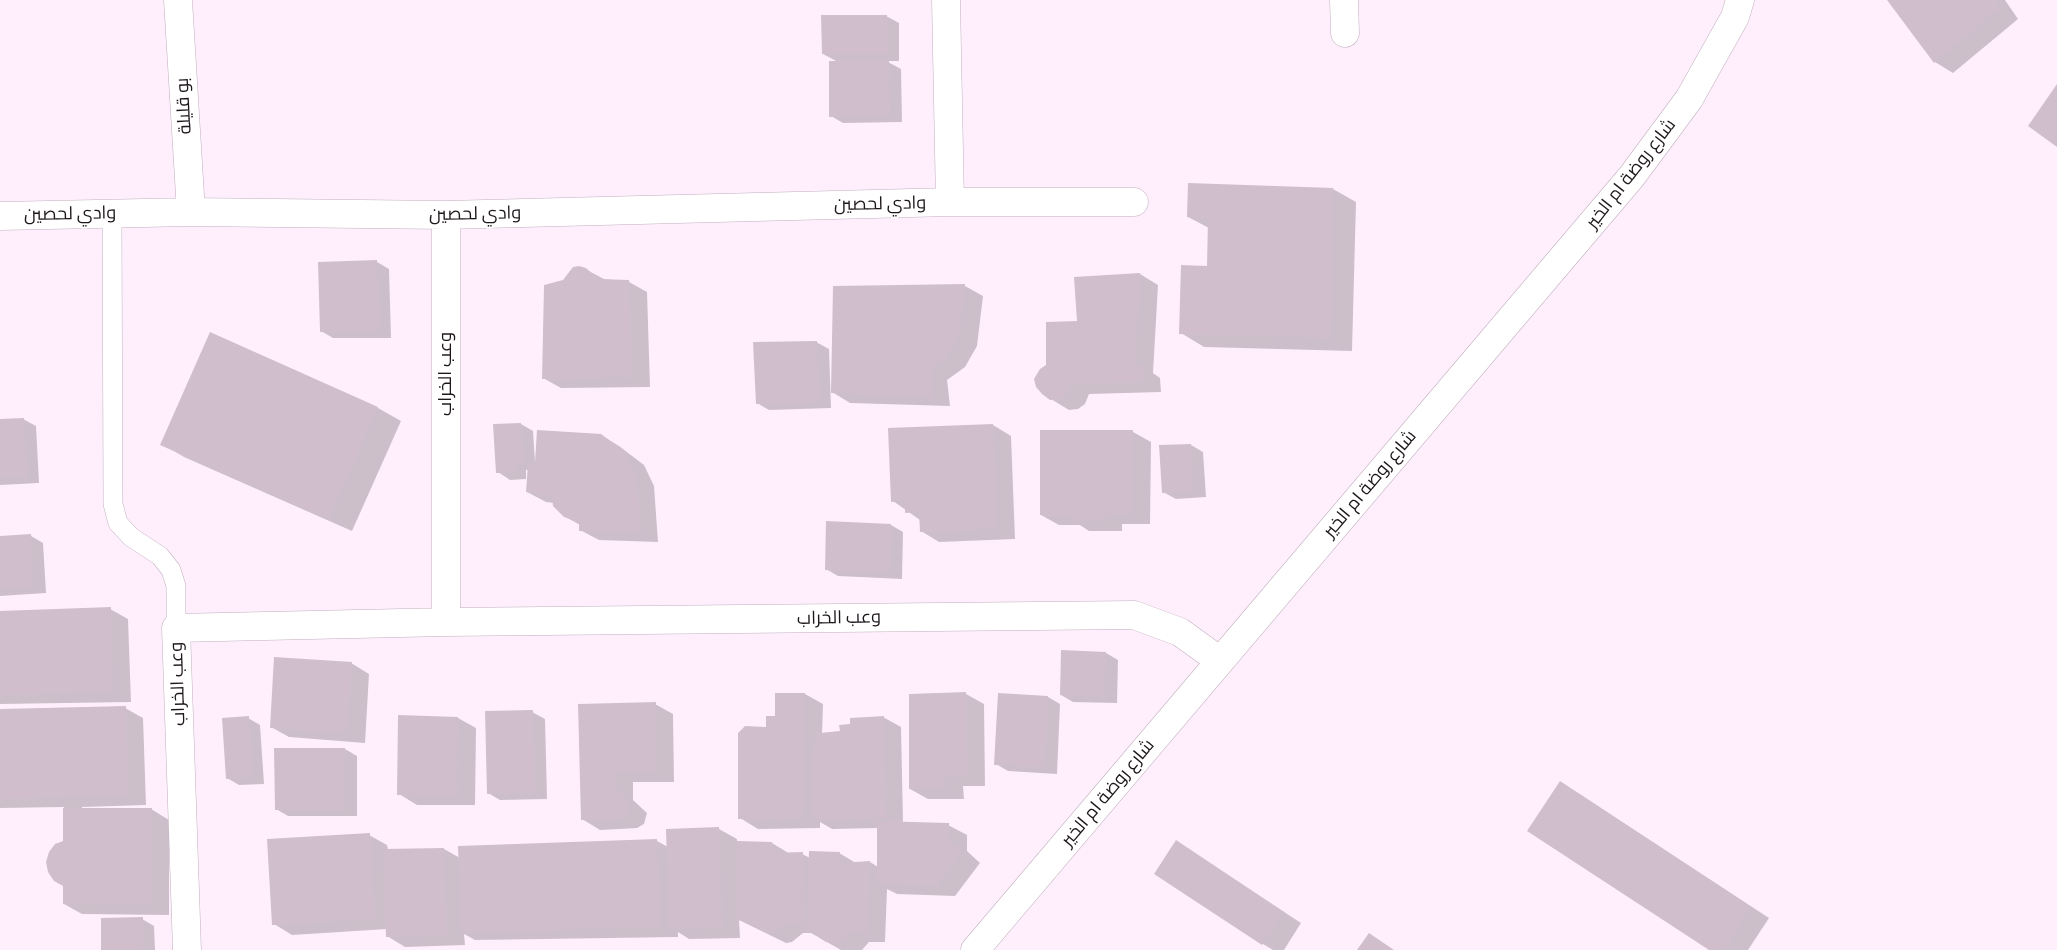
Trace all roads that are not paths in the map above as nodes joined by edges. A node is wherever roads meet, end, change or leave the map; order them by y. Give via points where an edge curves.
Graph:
1 (178, 0) edge
2 (946, 0) edge
3 (1344, 0) edge
4 (1740, 0) edge
5 (1345, 33) dead end
6 (950, 202) junction
7 (1134, 202) dead end
8 (191, 212) junction
9 (112, 214) junction
10 (446, 215) junction
11 (0, 216) edge
12 (446, 622) junction
13 (176, 628) junction
14 (1220, 661) junction
15 (187, 950) edge
16 (975, 950) edge

1 - 8 street, بو قليلة
2 - 6 street, وادي لحصين
3 - 5 street
4 - 14 street, شارع روضة ام الخير via 1735,17 1689,99 1632,176
6 - 7 street, وادي لحصين
6 - 10 street, وادي لحصين
8 - 9 street, وادي لحصين
8 - 10 street, وادي لحصين
9 - 11 street, وادي لحصين
9 - 13 lane via 113,504 118,523 131,537 160,556 171,570 176,586
10 - 12 street, وعب الخراب
12 - 13 street, وعب الخراب
12 - 14 street, وعب الخراب via 1134,615 1180,632
13 - 15 street, وعب الخراب
14 - 16 street, شارع روضة ام الخير

